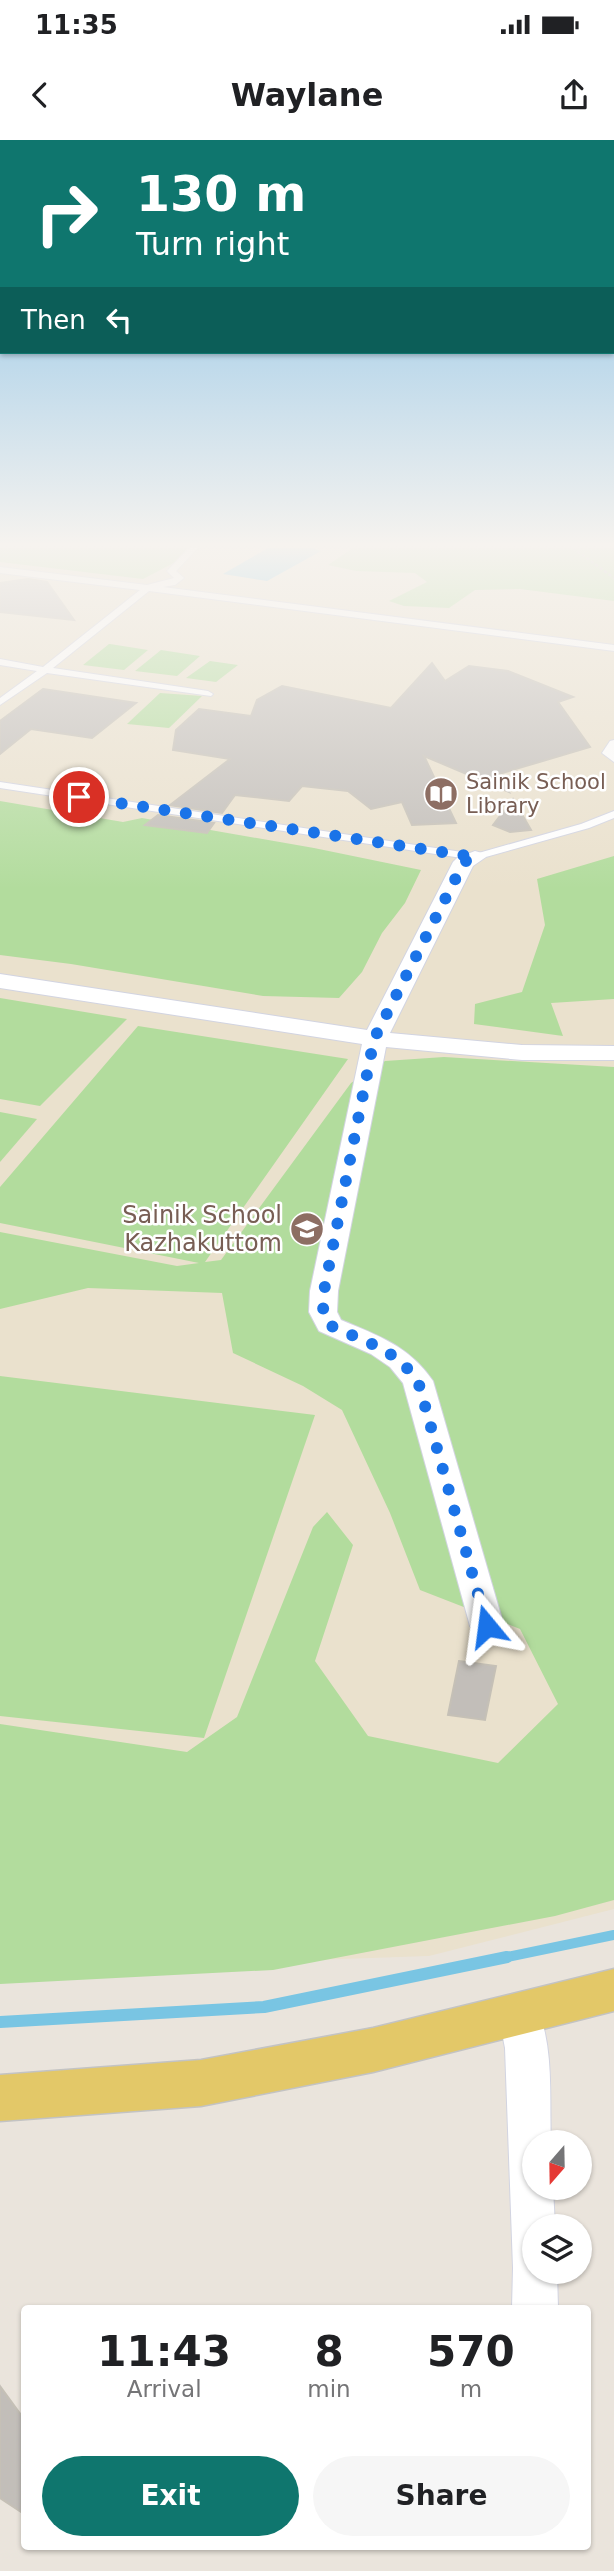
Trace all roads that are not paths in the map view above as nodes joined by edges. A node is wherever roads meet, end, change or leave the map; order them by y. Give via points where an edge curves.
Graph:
1 (56, 661) edge
2 (0, 662) edge
3 (45, 670) junction
4 (0, 690) edge
5 (13, 693) junction
6 (208, 694) dead end
7 (0, 702) edge
8 (614, 743) edge
9 (614, 759) edge
10 (0, 785) edge
11 (614, 814) edge
12 (614, 824) edge
13 (585, 826) junction
14 (475, 857) junction
15 (0, 981) edge
16 (374, 1039) junction
17 (614, 1053) edge
18 (487, 1626) dead end
19 (614, 1973) edge
20 (614, 1990) edge
21 (519, 2013) junction
22 (0, 2083) edge
23 (0, 2098) edge
24 (532, 2214) edge
25 (534, 2284) edge
26 (535, 2305) edge

1 - 3 lane
2 - 3 lane
3 - 5 lane
3 - 6 lane
4 - 5 lane
5 - 7 lane
8 - 9 lane via 607,753
10 - 14 lane
11 - 13 lane
12 - 13 lane
13 - 14 lane
14 - 16 street via 464,862
15 - 16 street
16 - 17 street via 463,1049
16 - 18 street via 323,1312 329,1325 381,1348 401,1361 418,1381
19 - 22 main road via 317,2043 173,2068
20 - 21 main road
21 - 23 main road via 373,2050 201,2083
21 - 24 street via 526,2048
25 - 26 street

